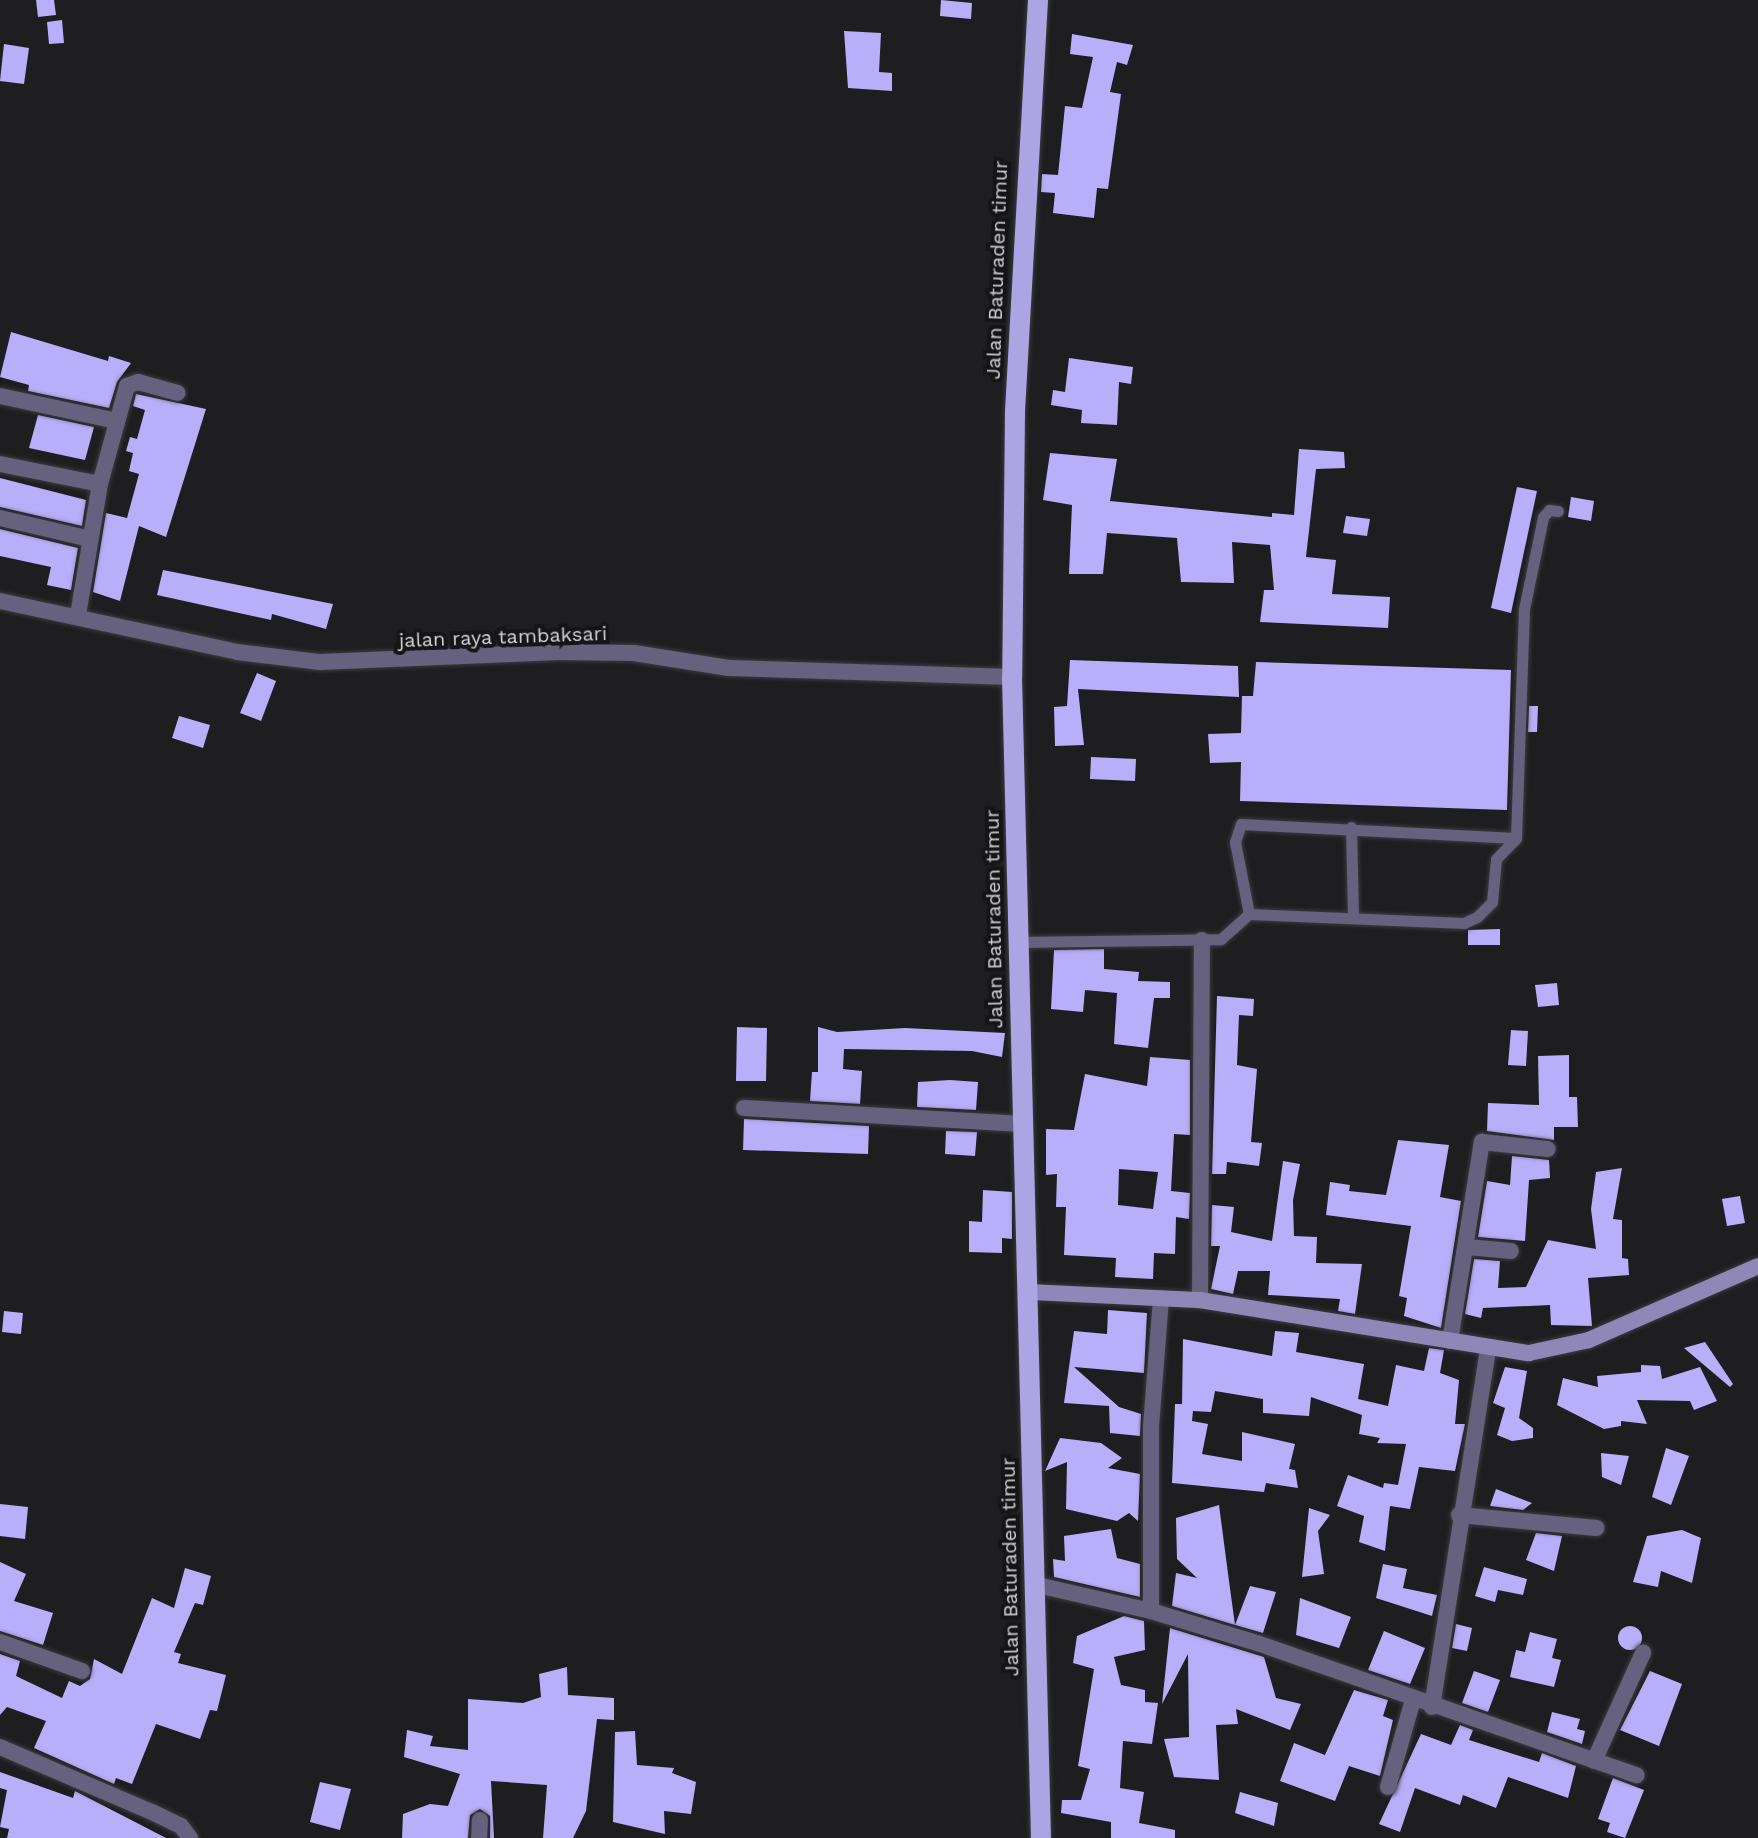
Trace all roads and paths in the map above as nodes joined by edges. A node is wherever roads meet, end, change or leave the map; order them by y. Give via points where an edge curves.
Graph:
1 (1038, 0) edge
2 (178, 393) dead end
3 (0, 396) edge
4 (117, 421) junction
5 (0, 464) edge
6 (100, 484) junction
7 (1558, 511) dead end
8 (0, 518) edge
9 (90, 539) junction
10 (0, 601) edge
11 (78, 615) junction
12 (1012, 677) junction
13 (1351, 827) junction
14 (1516, 838) junction
15 (1249, 914) junction
16 (1353, 917) junction
17 (1202, 940) junction
18 (1018, 942) junction
19 (744, 1108) dead end
20 (1024, 1124) junction
21 (1548, 1149) dead end
22 (1468, 1247) junction
23 (1511, 1251) dead end
24 (1758, 1266) edge
25 (1030, 1292) junction
26 (1161, 1298) junction
27 (1200, 1300) junction
28 (1450, 1341) junction
29 (1488, 1348) junction
30 (1459, 1515) junction
31 (1596, 1528) dead end
32 (1033, 1584) junction
33 (1151, 1611) junction
34 (0, 1642) edge
35 (1643, 1653) dead end
36 (82, 1671) dead end
37 (1413, 1700) junction
38 (1432, 1707) junction
39 (0, 1747) edge
40 (1594, 1761) junction
41 (1637, 1775) dead end
42 (1388, 1787) dead end
43 (480, 1820) dead end
44 (190, 1838) edge
45 (479, 1838) edge
46 (1041, 1838) edge

1 - 12 main road, Jalan Baturaden timur via 1015,412
2 - 4 street via 131,382
3 - 4 street
4 - 6 street
5 - 6 street
6 - 9 street
7 - 14 lane via 1549,510 1543,517 1524,609
8 - 9 street
9 - 11 street
10 - 11 street, jalan raya tambaksari
11 - 12 street, jalan raya tambaksari via 237,652 320,662 634,653 729,668
12 - 18 main road, Jalan Baturaden timur
13 - 14 lane
13 - 15 lane via 1241,824 1235,842
13 - 16 lane
14 - 16 lane via 1496,859 1492,902 1477,917 1464,923
15 - 16 lane
15 - 17 lane via 1221,939
17 - 18 lane
17 - 27 street
18 - 20 main road, Jalan Baturaden timur
19 - 20 street
20 - 25 main road, Jalan Baturaden timur
21 - 22 street via 1482,1142
22 - 23 street
22 - 28 street
24 - 29 main road via 1558,1350
25 - 26 main road
25 - 32 main road, Jalan Baturaden timur
26 - 27 main road
26 - 33 street via 1151,1426
27 - 28 main road
28 - 29 main road
29 - 30 street
30 - 31 street
30 - 38 street
32 - 33 street
32 - 46 main road, Jalan Baturaden timur
33 - 37 street
34 - 36 street
35 - 40 street
37 - 38 street
37 - 42 street
38 - 40 street
39 - 44 street via 152,1812 181,1826
40 - 41 street
43 - 45 street

